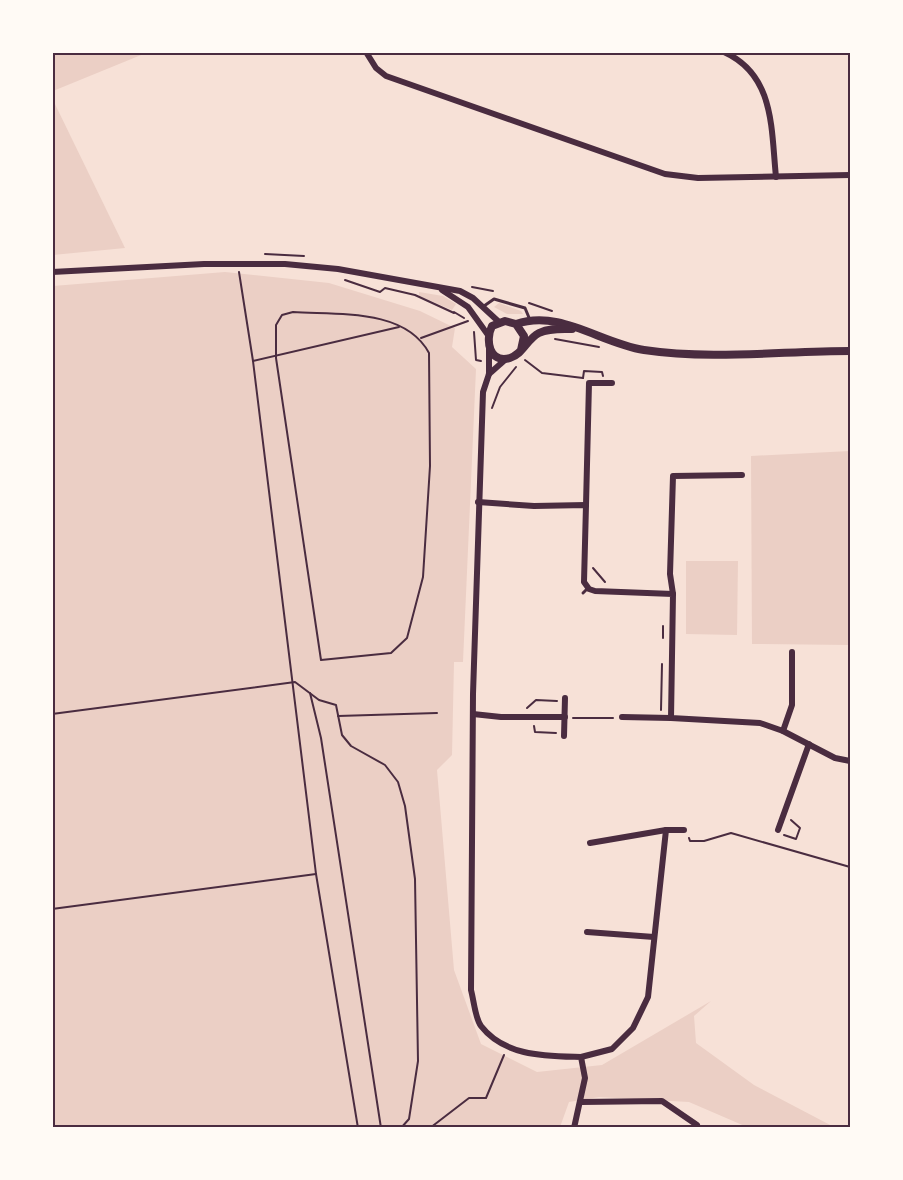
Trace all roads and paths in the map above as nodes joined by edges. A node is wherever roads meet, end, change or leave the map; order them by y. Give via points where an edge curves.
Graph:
1 (366, 52) edge
2 (723, 52) edge
3 (850, 175) edge
4 (776, 177) junction
5 (52, 272) edge
6 (232, 272) dead end
7 (239, 272) junction
8 (250, 273) dead end
9 (342, 279) dead end
10 (438, 288) junction
11 (461, 301) junction
12 (526, 302) dead end
13 (484, 306) junction
14 (454, 313) junction
15 (557, 313) dead end
16 (530, 320) junction
17 (468, 321) junction
18 (499, 322) junction
19 (516, 324) junction
20 (399, 327) junction
21 (576, 329) junction
22 (488, 335) junction
23 (421, 338) junction
24 (549, 339) dead end
25 (489, 348) junction
26 (603, 348) dead end
27 (521, 350) junction
28 (850, 351) edge
29 (528, 357) dead end
30 (276, 358) junction
31 (506, 358) junction
32 (525, 360) junction
33 (253, 362) junction
34 (489, 363) junction
35 (496, 367) junction
36 (489, 374) junction
37 (507, 376) junction
38 (604, 376) dead end
39 (612, 383) dead end
40 (490, 413) dead end
41 (742, 475) dead end
42 (478, 502) junction
43 (586, 505) junction
44 (591, 563) dead end
45 (610, 585) dead end
46 (674, 594) junction
47 (663, 625) dead end
48 (663, 639) dead end
49 (792, 652) dead end
50 (662, 662) dead end
51 (295, 682) junction
52 (310, 693) junction
53 (565, 698) dead end
54 (437, 713) dead end
55 (52, 714) edge
56 (473, 714) junction
57 (620, 715) joint
58 (671, 715) junction
59 (338, 716) junction
60 (565, 717) junction
61 (783, 731) junction
62 (564, 736) dead end
63 (809, 744) junction
64 (850, 761) edge
65 (791, 817) dead end
66 (666, 830) junction
67 (684, 830) joint
68 (778, 831) joint
69 (590, 843) dead end
70 (850, 867) edge
71 (316, 874) junction
72 (52, 909) edge
73 (587, 932) dead end
74 (654, 937) junction
75 (507, 1047) junction
76 (581, 1057) junction
77 (581, 1102) junction
78 (697, 1125) dead end
79 (358, 1128) edge
80 (381, 1128) edge
81 (401, 1128) edge
82 (430, 1128) edge
83 (574, 1128) edge

1 - 4 street via 377,70 397,80 665,174 698,178
2 - 4 street via 749,69 766,94
3 - 4 street
5 - 10 street via 285,264 339,269
6 - 7 path
7 - 8 path
7 - 33 path
9 - 14 path via 381,292 385,288 415,295
10 - 11 street
10 - 13 street via 460,291
11 - 14 path
11 - 22 street
12 - 15 path
13 - 16 lane via 494,299 525,308
13 - 18 street
14 - 17 path
16 - 19 street
16 - 21 street via 556,320
17 - 23 path
17 - 34 path via 476,338 476,360
18 - 19 street
18 - 22 street
19 - 27 street via 524,336
20 - 23 path
20 - 30 path
20 - 30 path via 379,318 293,312 282,315 276,325
21 - 27 street via 540,333
21 - 28 street via 627,346 679,353
22 - 25 street
23 - 30 path via 429,353 430,409 423,577 407,638 391,653 321,660
24 - 26 path
25 - 31 street
25 - 34 street
27 - 31 street
29 - 32 path
30 - 33 path
31 - 35 street
32 - 37 path
32 - 38 path via 534,369 551,374 583,378 583,371 602,372
33 - 51 path
34 - 36 street
35 - 36 street
35 - 37 path
36 - 42 street via 483,392
37 - 40 path
39 - 43 street via 589,383 584,459
41 - 46 street via 673,476 670,574
42 - 43 street
42 - 56 street
43 - 46 street via 585,590
44 - 45 path via 597,575
46 - 58 street
47 - 48 path
49 - 61 street via 792,705
50 - 58 path via 659,712
51 - 52 path
51 - 55 path
51 - 71 path
52 - 59 path via 336,705
52 - 80 path via 321,738
53 - 60 street
54 - 59 path
56 - 60 street
56 - 75 street via 471,990 481,1026
57 - 58 street
57 - 60 path via 611,719
58 - 61 street via 747,721
59 - 81 path via 342,735 351,746 385,765 398,782 405,806 415,879 418,1061 409,1119
60 - 62 street
61 - 63 street
63 - 64 street
63 - 68 street
65 - 68 path via 800,828 796,839
66 - 67 street
66 - 69 street
66 - 74 street
67 - 70 path via 690,841 731,833
71 - 72 path
71 - 79 path
73 - 74 street
74 - 76 street via 648,997 633,1028 612,1049
75 - 76 street via 530,1054
75 - 82 path via 486,1098 469,1098
76 - 77 street via 585,1078
77 - 78 street via 662,1101
77 - 83 street

